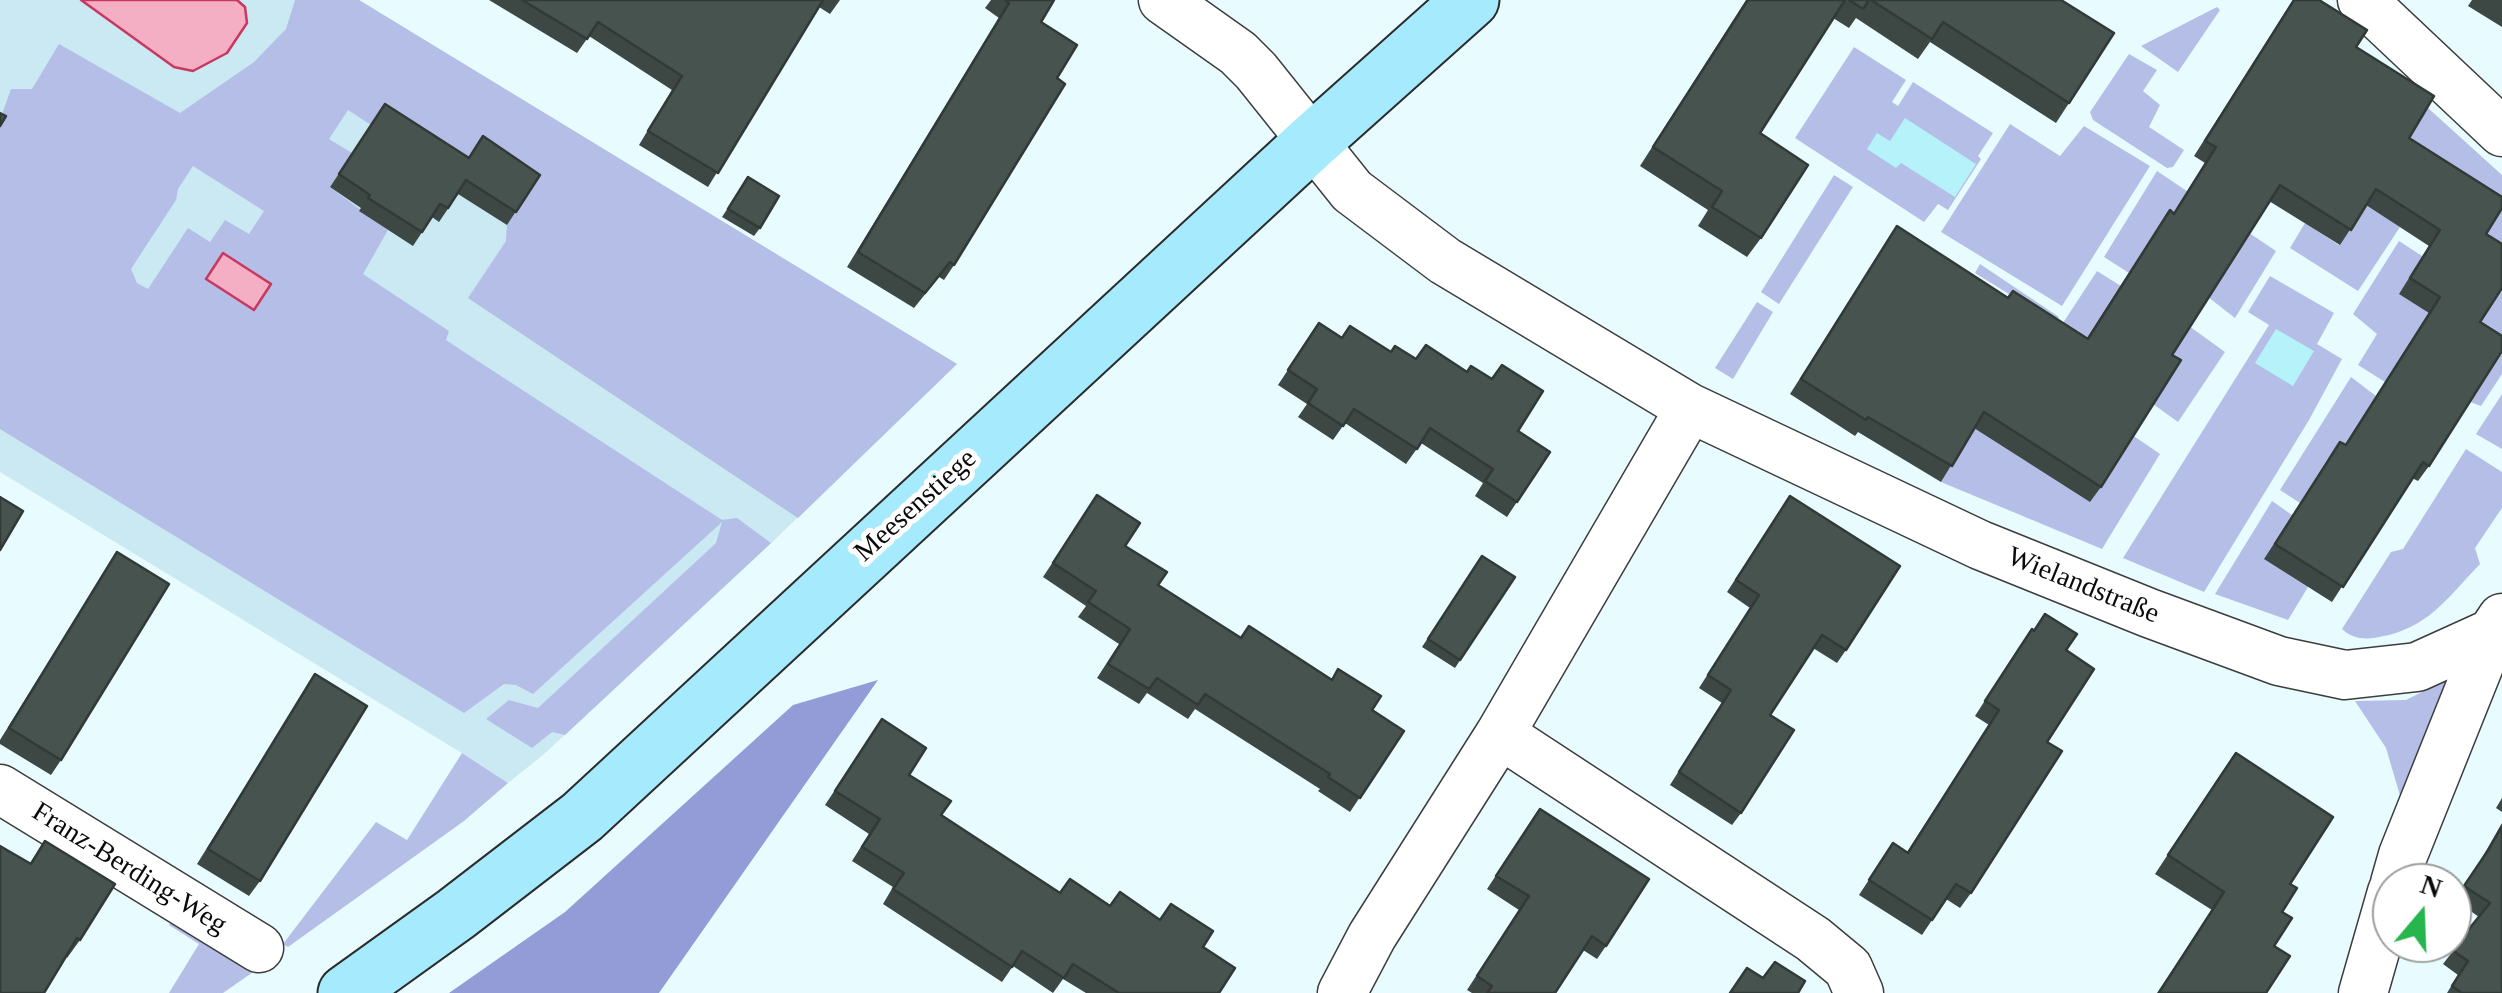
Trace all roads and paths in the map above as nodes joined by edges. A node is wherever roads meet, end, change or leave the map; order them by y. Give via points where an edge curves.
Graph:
1 (1163, 0) edge
2 (1471, 0) edge
3 (2362, 0) edge
4 (2502, 132) edge
5 (1312, 142) junction
6 (1690, 408) junction
7 (2497, 625) edge
8 (1500, 734) junction
9 (0, 789) edge
10 (2401, 863) edge
11 (259, 948) dead end
12 (2372, 962) edge
13 (346, 993) edge
14 (1342, 993) edge
15 (1859, 993) edge
16 (2363, 993) edge

1 - 5 street via 1238,52
2 - 5 street, Meesenstiege
3 - 4 street
5 - 6 street, Wielandstraße via 1352,191 1444,261
5 - 13 street, Meesenstiege via 582,817
6 - 7 street, Wielandstraße via 1980,545 2278,661 2346,674 2417,667
6 - 8 street
7 - 10 street
8 - 14 street
8 - 15 street via 1813,938 1848,968
9 - 11 street, Franz-Berding-Weg
12 - 16 street

